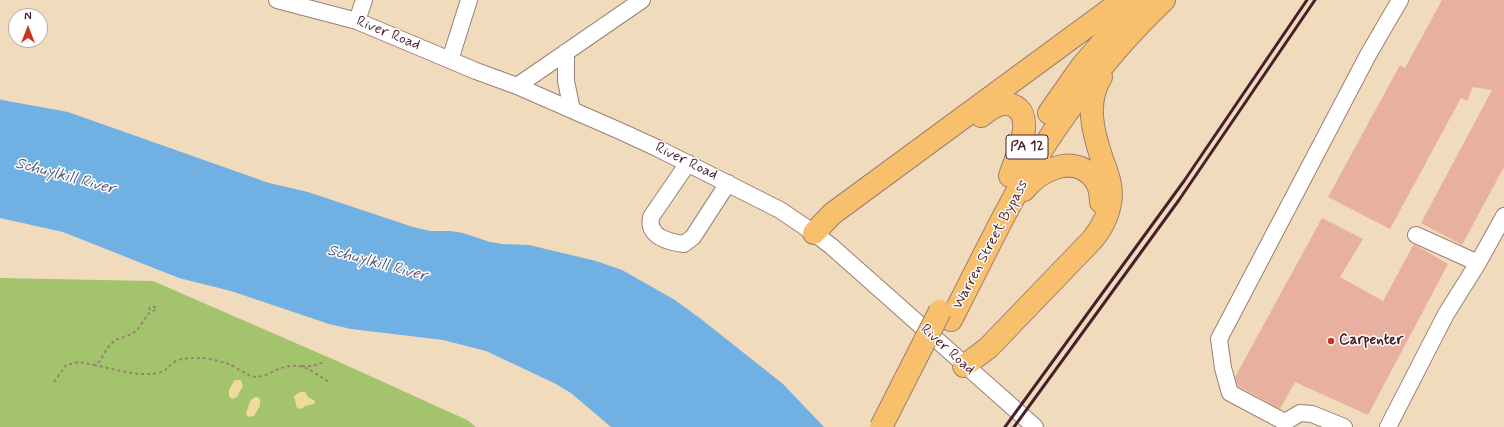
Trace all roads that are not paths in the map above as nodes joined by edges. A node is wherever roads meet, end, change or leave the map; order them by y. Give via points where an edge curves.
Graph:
1 (277, 0) edge
2 (364, 0) edge
3 (469, 0) edge
4 (642, 0) edge
5 (1123, 0) edge
6 (1139, 0) edge
7 (1164, 0) edge
8 (1400, 0) edge
9 (357, 21) junction
10 (1116, 51) junction
11 (566, 52) junction
12 (450, 60) junction
13 (517, 86) junction
14 (572, 110) junction
15 (688, 164) junction
16 (1010, 176) junction
17 (728, 183) junction
18 (1008, 210) junction
19 (1504, 216) edge
20 (814, 233) junction
21 (1416, 235) dead end
22 (1478, 263) junction
23 (946, 316) junction
24 (964, 366) junction
25 (881, 427) edge
26 (897, 427) edge
27 (1035, 427) edge
28 (1344, 427) edge
29 (1388, 427) edge

1 - 9 street, River Road
2 - 9 street
3 - 12 street
4 - 11 street
5 - 20 highway via 832,214
6 - 16 highway, Warren Street Bypass / PA 12 via 1074,77 1043,120
7 - 10 highway, Warren Street Bypass / PA 12
8 - 28 street via 1368,55 1218,338 1230,393 1285,422 1300,413 1312,414
9 - 12 street, River Road
10 - 18 highway, Warren Street Bypass / PA 12 via 1056,128
10 - 24 highway via 1099,80 1092,110 1093,132 1110,185 1110,203 1104,222 1092,240 988,348
11 - 13 street
11 - 14 street via 566,82
12 - 13 street, River Road
13 - 14 street, River Road
14 - 15 street, River Road
15 - 17 street, River Road
15 - 17 street via 651,217 653,230 666,241 684,244 693,237
16 - 20 highway via 1024,136 1024,122 1019,110 1005,104 989,110 837,221
16 - 23 highway, Warren Street Bypass / PA 12
17 - 20 street, River Road via 780,210
18 - 23 highway, Warren Street Bypass / PA 12
18 - 24 highway via 1034,179 1060,166 1084,169 1094,178 1100,191 1099,210 1088,230 982,341
19 - 22 street
20 - 24 street, River Road
21 - 22 street
22 - 29 street via 1446,314
23 - 25 highway, Warren Street Bypass / PA 12, bridge
23 - 26 highway, Warren Street Bypass / PA 12
24 - 27 street, River Road

